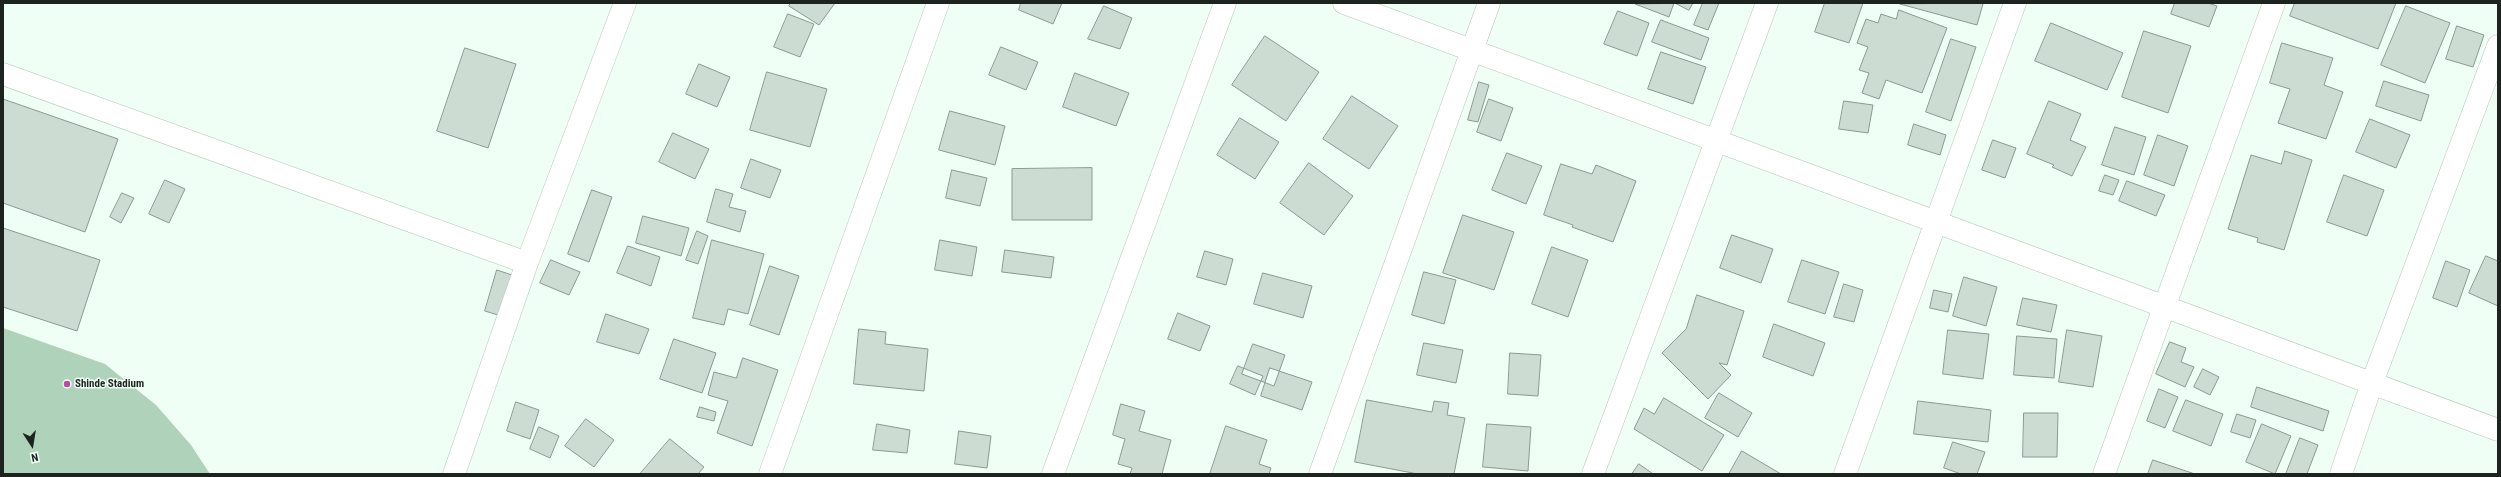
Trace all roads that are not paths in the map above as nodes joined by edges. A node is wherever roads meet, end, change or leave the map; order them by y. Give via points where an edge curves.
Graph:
1 (625, 3) edge
2 (938, 3) edge
3 (1225, 3) edge
4 (1344, 3) edge
5 (1489, 3) edge
6 (1767, 3) edge
7 (2015, 3) edge
8 (2274, 3) edge
9 (2498, 46) edge
10 (1471, 52) junction
11 (3, 74) edge
12 (1717, 141) junction
13 (1934, 223) junction
14 (528, 263) junction
15 (2164, 307) junction
16 (2372, 383) junction
17 (2498, 430) edge
18 (454, 474) edge
19 (770, 474) edge
20 (1054, 474) edge
21 (1320, 474) edge
22 (1593, 474) edge
23 (1845, 474) edge
24 (2104, 474) edge
25 (2341, 474) edge

1 - 14 street
2 - 19 street
3 - 20 street
4 - 10 street
5 - 10 street
6 - 12 street
7 - 13 street
8 - 15 street
9 - 16 street
10 - 12 street
10 - 21 street
11 - 14 street
12 - 13 street
12 - 22 street
13 - 15 street
13 - 23 street
14 - 18 street
15 - 16 street
15 - 24 street
16 - 17 street
16 - 25 street

